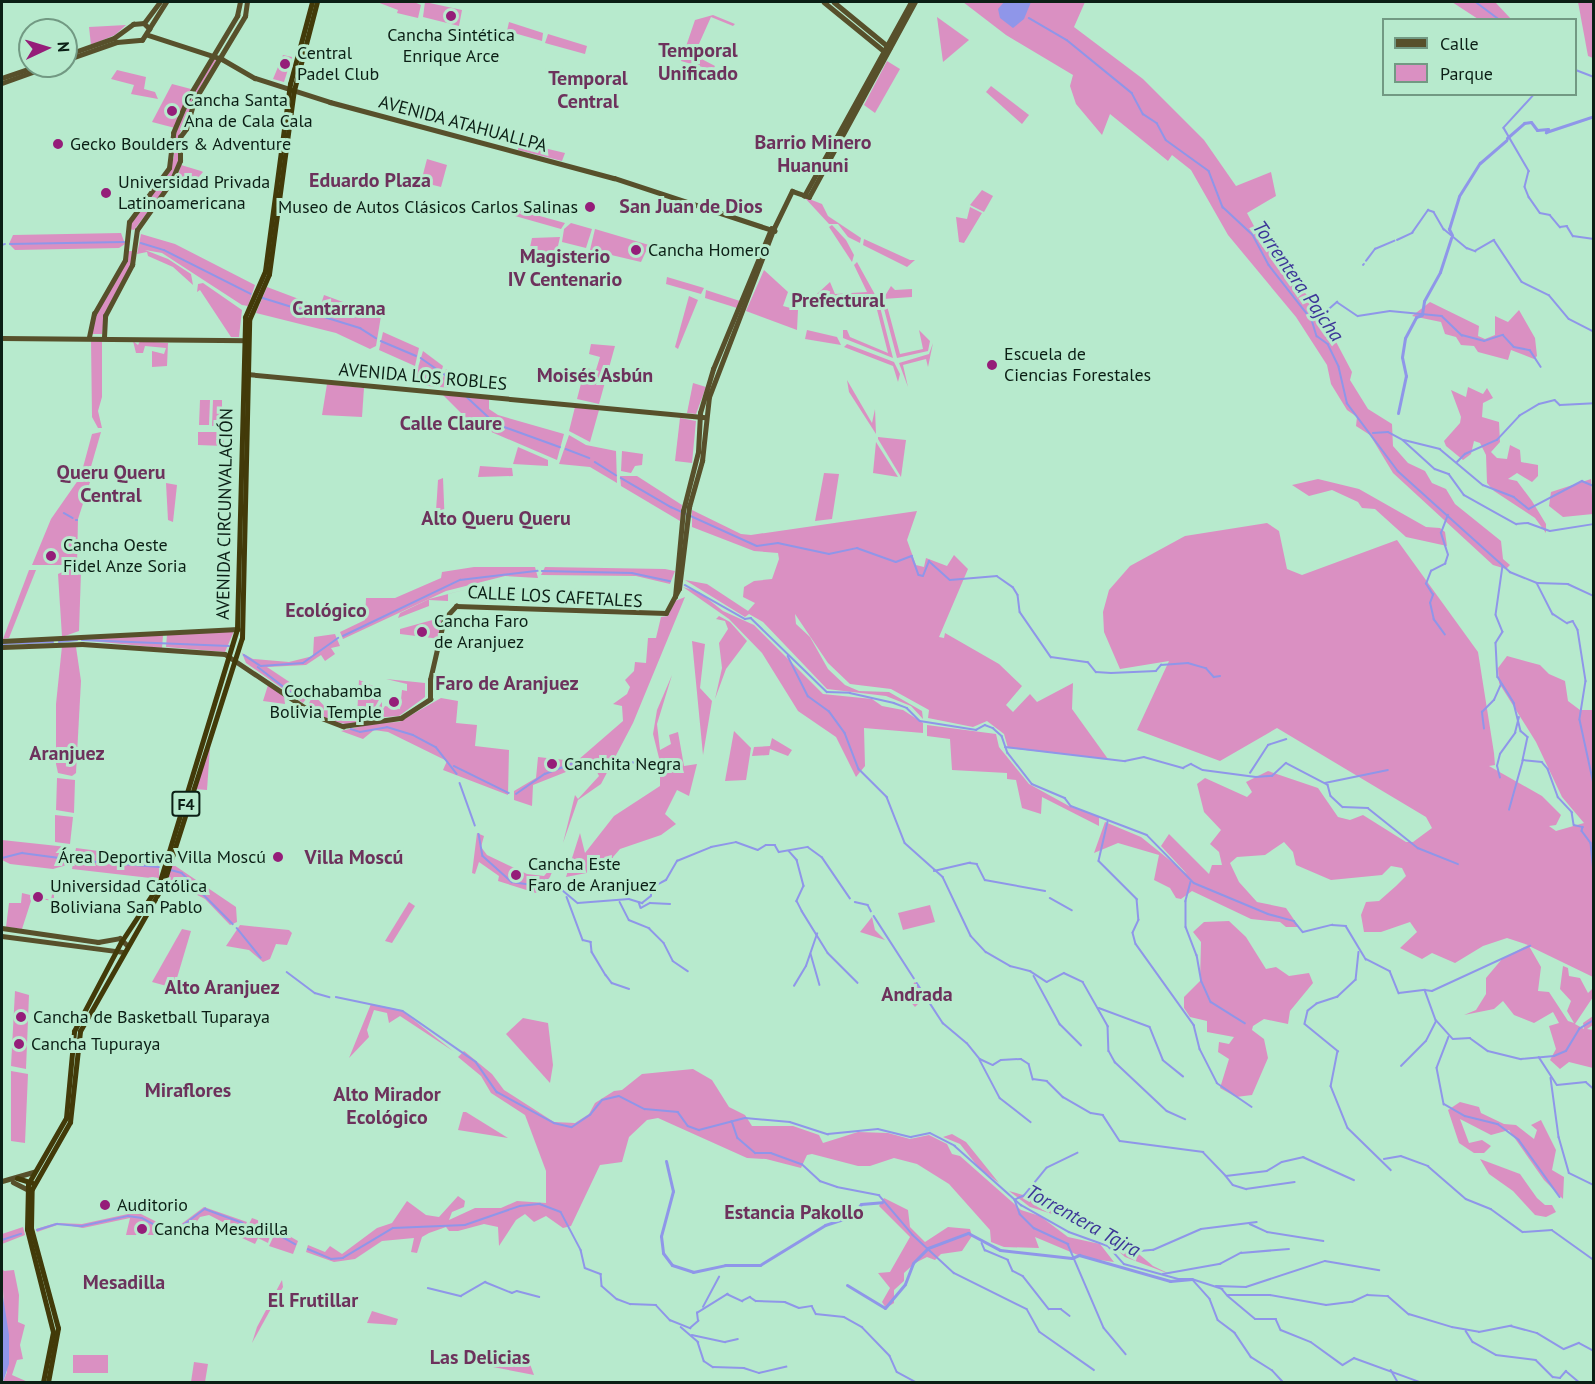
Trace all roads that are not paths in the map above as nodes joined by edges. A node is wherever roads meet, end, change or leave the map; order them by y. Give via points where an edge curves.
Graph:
1 (160, 2) edge
2 (166, 2) edge
3 (240, 2) edge
4 (247, 2) edge
5 (312, 2) edge
6 (317, 2) edge
7 (824, 2) edge
8 (834, 2) edge
9 (913, 2) edge
10 (144, 23) junction
11 (150, 29) junction
12 (124, 31) junction
13 (148, 35) junction
14 (126, 41) junction
15 (889, 47) junction
16 (78, 50) edge
17 (886, 54) junction
18 (78, 56) edge
19 (213, 56) junction
20 (220, 58) junction
21 (18, 72) edge
22 (18, 77) edge
23 (2, 78) edge
24 (2, 83) edge
25 (292, 89) junction
26 (773, 229) junction
27 (89, 337) junction
28 (104, 337) junction
29 (2, 338) edge
30 (245, 340) junction
31 (247, 374) junction
32 (702, 416) junction
33 (240, 630) junction
34 (2, 641) edge
35 (2, 647) edge
36 (238, 650) junction
37 (232, 657) junction
38 (247, 666) junction
39 (2, 928) edge
40 (2, 936) edge
41 (123, 939) junction
42 (128, 946) junction
43 (117, 951) junction
44 (124, 952) junction
45 (34, 1172) junction
46 (17, 1178) junction
47 (2, 1182) edge
48 (31, 1183) junction
49 (27, 1189) junction
50 (43, 1383) edge
51 (48, 1383) edge

1 - 10 main road
2 - 11 main road
3 - 19 main road via 237,16
4 - 20 main road via 246,14
5 - 25 highway, AVENIDA CIRCUNVALACIÓN / F4
6 - 25 highway, AVENIDA CIRCUNVALACIÓN / F4
7 - 17 main road
8 - 15 main road
9 - 15 main road
10 - 11 main road
10 - 12 main road via 133,24
11 - 13 main road
12 - 14 main road
12 - 16 main road
13 - 14 main road via 139,41
13 - 19 main road, AVENIDA ATAHUALLPA
14 - 18 main road
15 - 17 main road
17 - 26 main road via 807,196 792,191
19 - 20 main road, AVENIDA ATAHUALLPA
19 - 27 main road via 189,96 173,134 169,168 129,222 125,260 94,314
20 - 25 main road, AVENIDA ATAHUALLPA via 255,78
20 - 28 main road via 194,101 180,137 179,164 170,185 136,230 132,265 105,316
21 - 23 main road
22 - 24 main road
25 - 26 main road, AVENIDA ATAHUALLPA via 616,179
25 - 30 highway, AVENIDA CIRCUNVALACIÓN / F4 via 270,271 249,320
26 - 32 main road
27 - 28 main road
27 - 29 main road
28 - 30 main road
30 - 31 highway, AVENIDA CIRCUNVALACIÓN / F4
30 - 33 highway, AVENIDA CIRCUNVALACIÓN / F4
31 - 32 main road, AVENIDA LOS ROBLES
31 - 33 highway, AVENIDA CIRCUNVALACIÓN / F4
32 - 38 main road, CALLE LOS CAFETALES via 702,461 685,514 682,572 675,597 664,614 456,606 444,619 430,680 430,699 401,718 349,726 330,723 312,713
33 - 34 main road
33 - 36 highway, AVENIDA CIRCUNVALACIÓN / F4
33 - 37 highway, AVENIDA CIRCUNVALACIÓN / F4
35 - 37 main road via 81,644
36 - 37 highway, AVENIDA CIRCUNVALACIÓN / F4
36 - 38 main road
37 - 38 main road, CALLE LOS CAFETALES
37 - 41 highway, AVENIDA CIRCUNVALACIÓN / F4 via 159,884
37 - 42 highway, AVENIDA CIRCUNVALACIÓN / F4 via 163,885
39 - 41 main road via 100,942
40 - 43 main road
41 - 42 main road
41 - 43 highway, AVENIDA CIRCUNVALACIÓN / F4
42 - 44 highway, AVENIDA CIRCUNVALACIÓN / F4
43 - 44 main road
43 - 45 highway, AVENIDA CIRCUNVALACIÓN / F4 via 74,1031 66,1118
44 - 48 highway, AVENIDA CIRCUNVALACIÓN / F4 via 80,1031 70,1122
45 - 46 main road
45 - 48 highway, AVENIDA CIRCUNVALACIÓN / F4
46 - 47 main road
46 - 48 highway
47 - 49 main road via 19,1182
48 - 49 highway, AVENIDA CIRCUNVALACIÓN / F4
48 - 51 highway, AVENIDA CIRCUNVALACIÓN / F4 via 31,1228 58,1328
49 - 50 highway, AVENIDA CIRCUNVALACIÓN / F4 via 27,1229 53,1332

